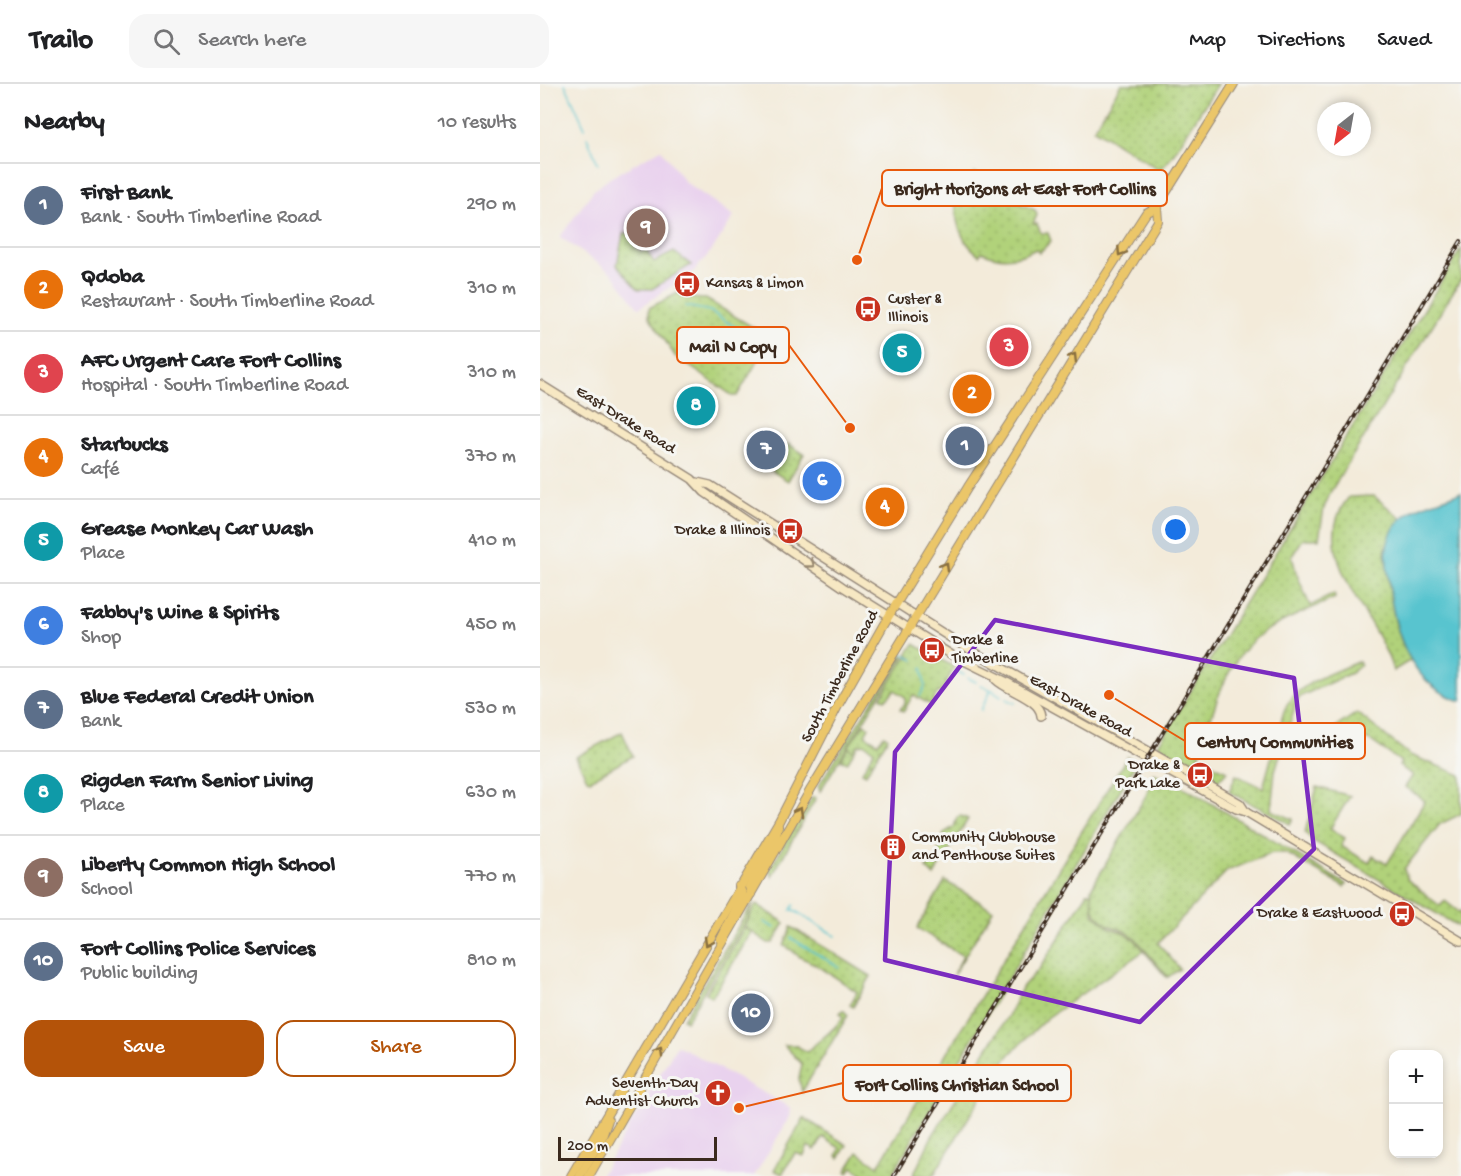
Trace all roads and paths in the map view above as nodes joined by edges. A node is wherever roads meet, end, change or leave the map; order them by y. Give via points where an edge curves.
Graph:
1 (1234, 84) edge
2 (1157, 207) junction
3 (540, 384) edge
4 (696, 482) junction
5 (722, 504) junction
6 (774, 527) junction
7 (896, 604) junction
8 (889, 616) junction
9 (914, 616) junction
10 (908, 627) junction
11 (993, 675) junction
12 (1054, 695) junction
13 (1048, 705) junction
14 (1041, 716) dead end
15 (1121, 735) junction
16 (1186, 782) junction
17 (1223, 788) junction
18 (1246, 812) junction
19 (779, 821) junction
20 (740, 886) junction
21 (751, 894) junction
22 (1461, 941) edge
23 (717, 952) junction
24 (608, 1115) junction
25 (572, 1176) edge
26 (580, 1176) edge
27 (588, 1176) edge

1 - 2 main road, South Timberline Road
2 -> 7 main road, South Timberline Road via 1146,213
9 -> 2 main road, South Timberline Road via 1158,221
3 - 4 main road, East Drake Road
4 - 5 main road, East Drake Road
4 - 6 main road, East Drake Road via 710,485
5 - 6 main road via 769,529
5 -> 8 main road, East Drake Road
6 - 7 main road, East Drake Road
7 - 8 main road, South Timberline Road
7 - 9 main road, East Drake Road
8 - 10 main road, East Drake Road
8 - 19 main road, South Timberline Road
9 - 10 main road, South Timberline Road
9 - 12 main road, East Drake Road
10 - 11 main road, East Drake Road
21 -> 10 main road, South Timberline Road
11 - 12 main road via 1040,695
11 - 13 main road, East Drake Road
11 - 14 main road via 998,683 1035,704
12 - 15 main road, East Drake Road
13 - 15 main road via 1053,703
13 - 16 main road, East Drake Road
15 - 17 main road, East Drake Road
16 - 17 main road via 1195,781 1214,792
16 - 18 main road, East Drake Road
17 - 18 main road, East Drake Road
18 - 22 main road, East Drake Road
19 - 20 main road, South Timberline Road
19 - 21 main road via 776,836 748,886
20 - 23 main road via 743,896 724,929
20 -> 24 main road, South Timberline Road
21 - 23 main road, South Timberline Road
27 -> 23 main road, South Timberline Road
24 - 25 main road, South Timberline Road
24 - 26 main road via 602,1137

